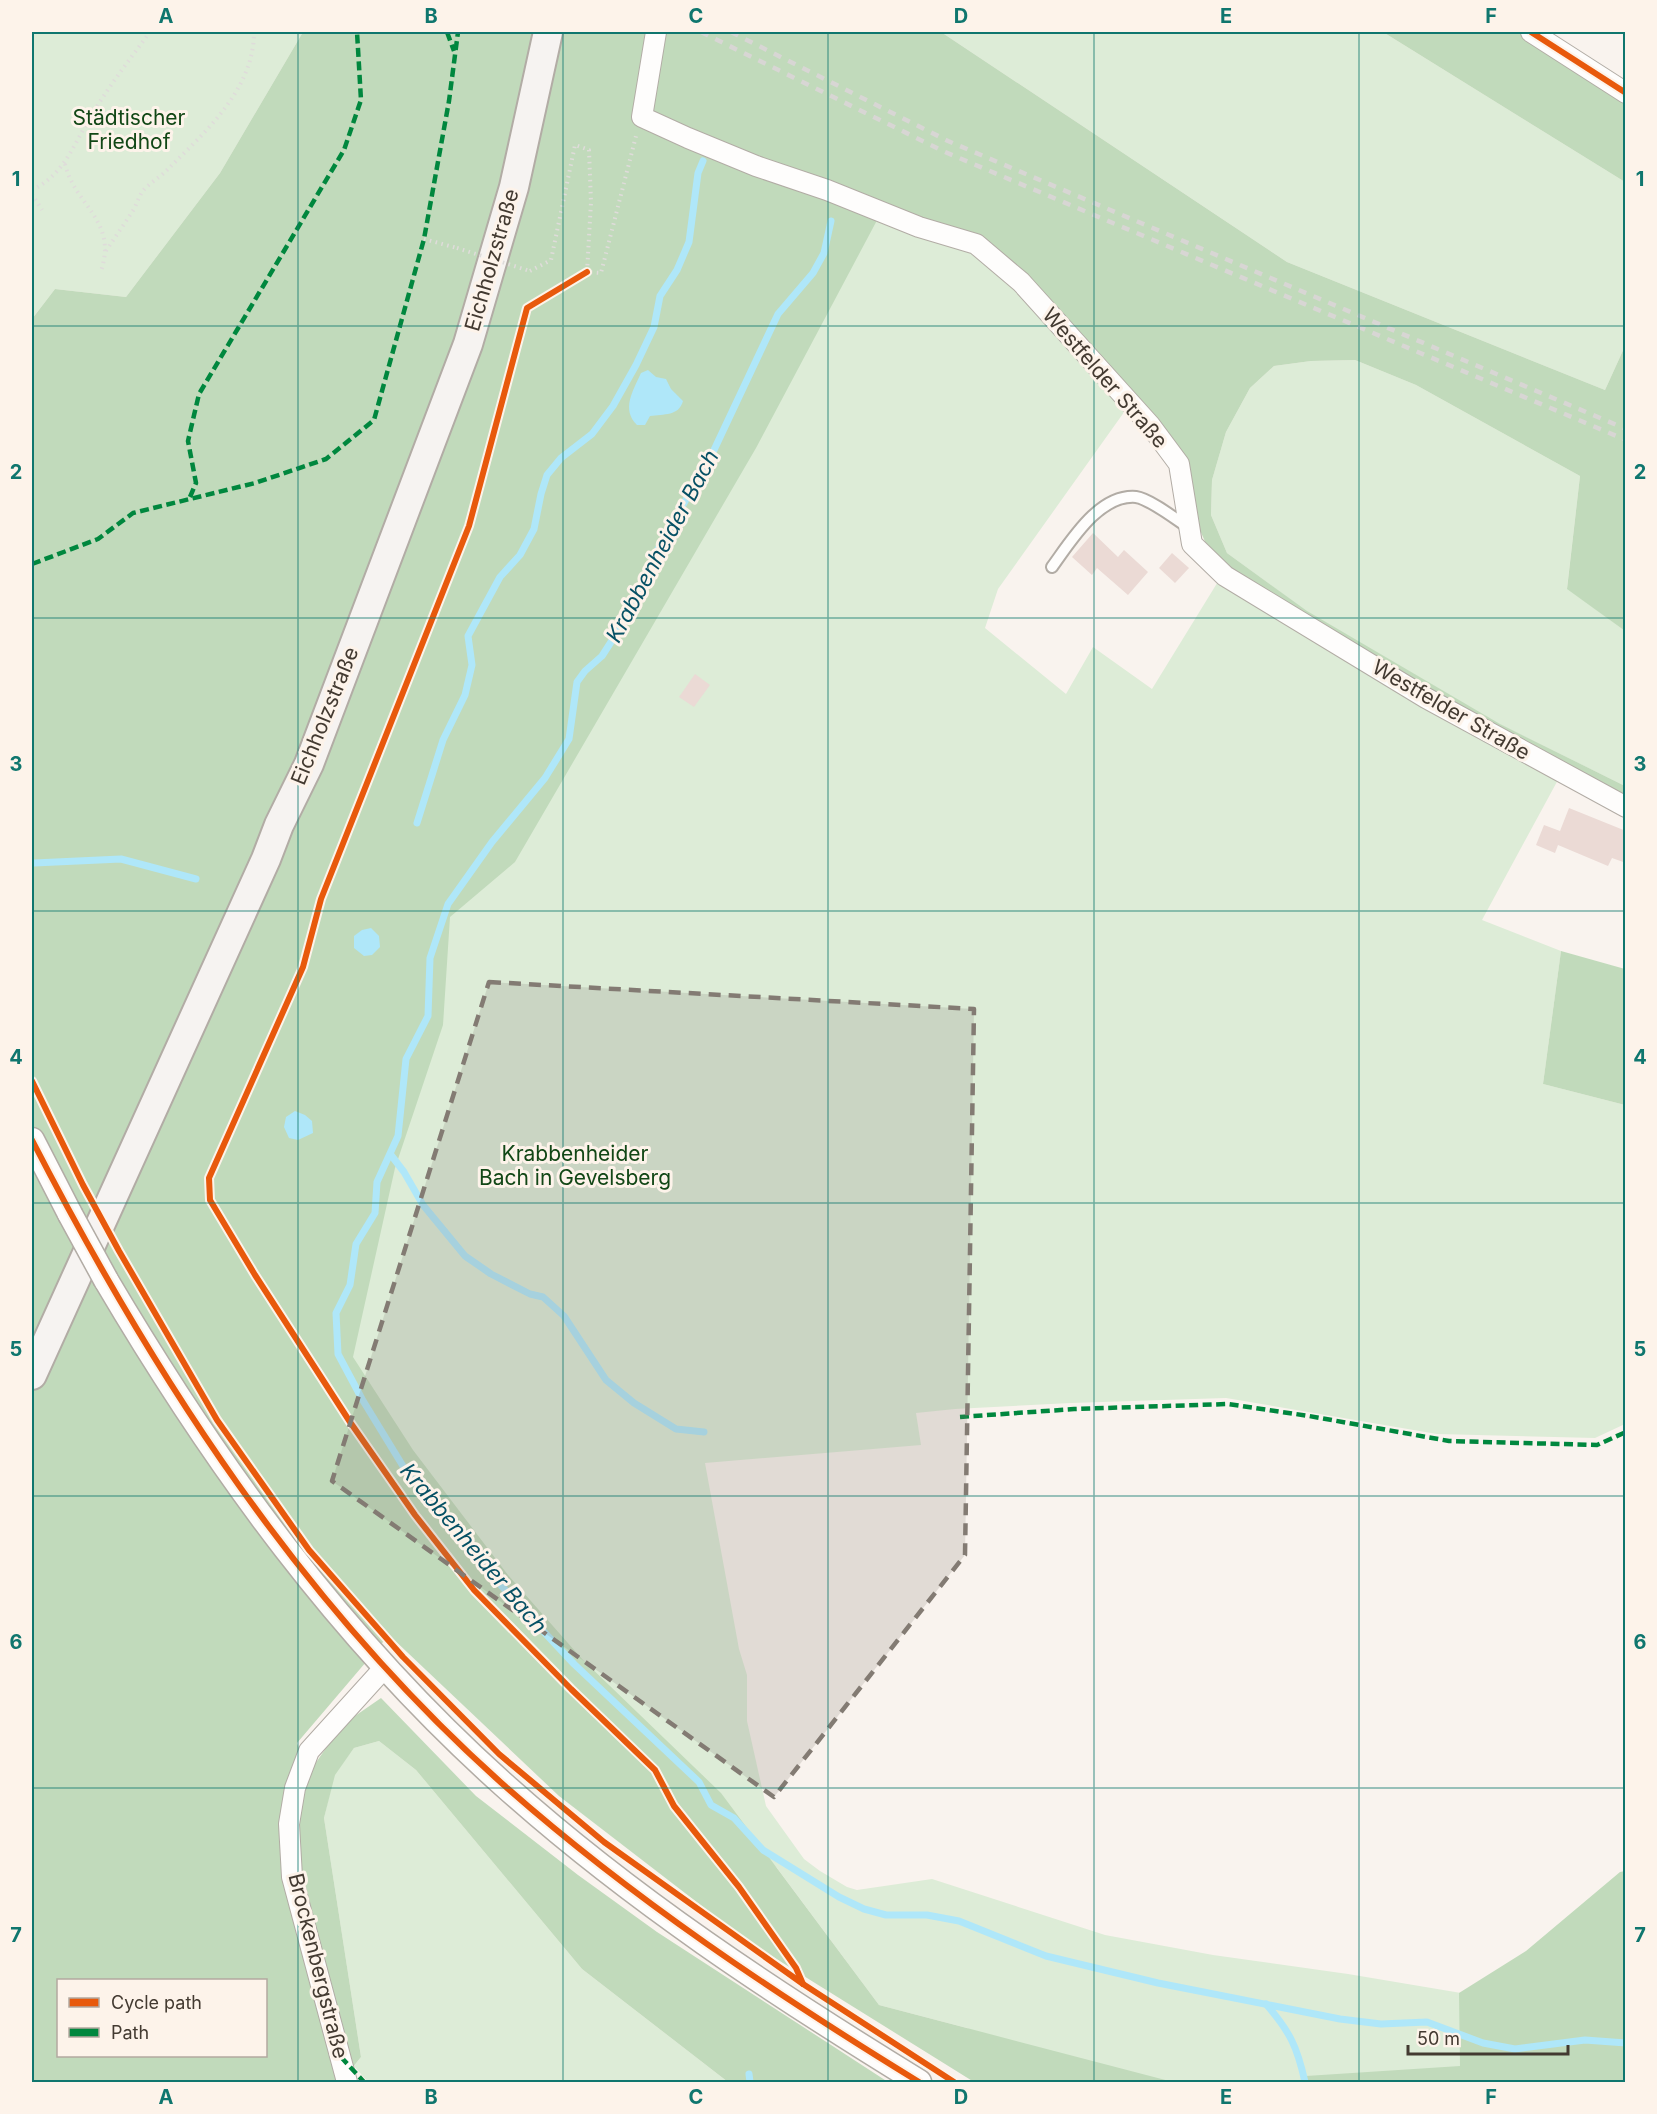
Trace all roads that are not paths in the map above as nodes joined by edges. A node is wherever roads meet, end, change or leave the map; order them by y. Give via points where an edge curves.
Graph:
1 (548, 32) edge
2 (656, 32) edge
3 (1531, 32) edge
4 (1626, 93) edge
5 (1189, 528) junction
6 (1053, 567) dead end
7 (1626, 807) edge
8 (32, 1140) edge
9 (32, 1375) edge
10 (386, 1666) junction
11 (347, 2082) edge
12 (919, 2082) edge

1 - 9 main road, Eichholzstraße via 514,188 468,344 309,764
2 - 5 street, Westfelder Straße via 642,117 756,166 919,227 976,244 1021,282 1150,425 1179,464
3 - 4 street
5 - 6 lane via 1137,497 1119,500 1082,525
5 - 7 street, Westfelder Straße via 1192,544 1226,576 1426,698
8 - 10 street, bridge via 106,1281 241,1490 330,1605
10 - 11 street, Brockenbergstraße via 309,1751 295,1788 290,1824 292,1877
10 - 12 street via 503,1784 614,1877 735,1965

